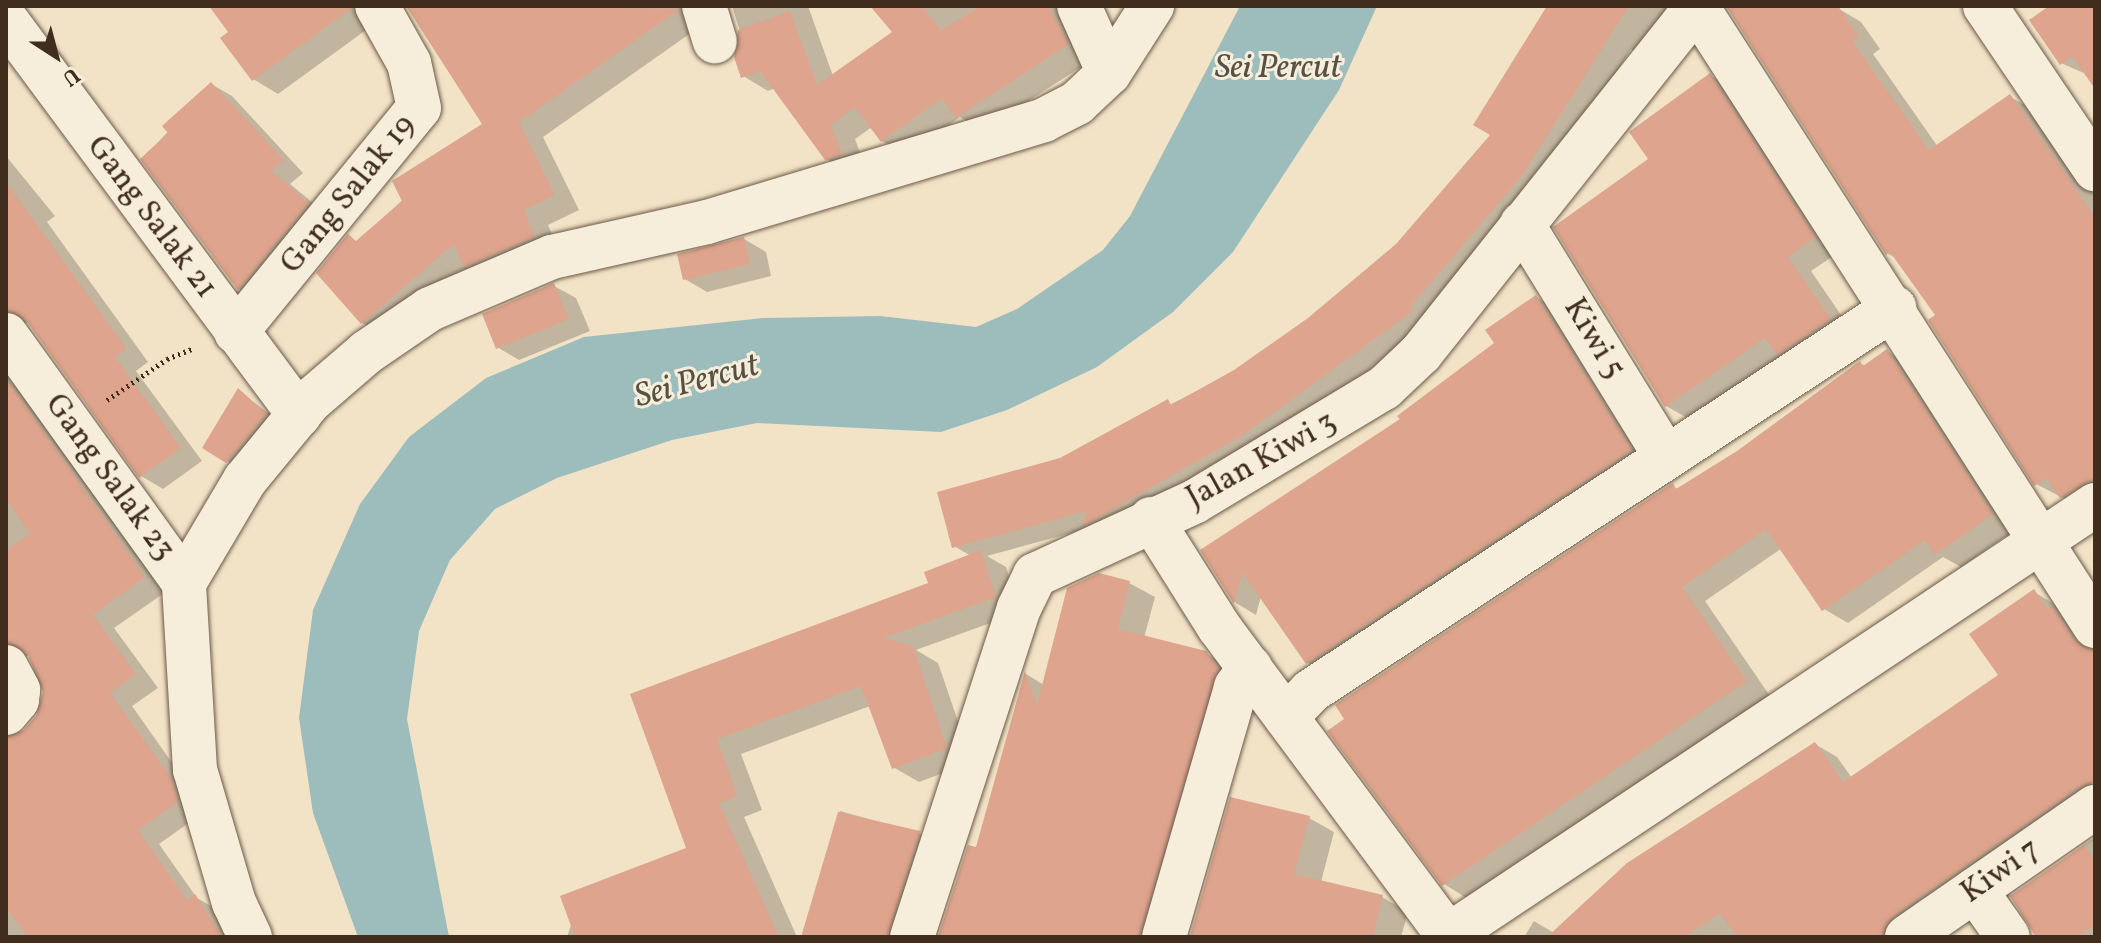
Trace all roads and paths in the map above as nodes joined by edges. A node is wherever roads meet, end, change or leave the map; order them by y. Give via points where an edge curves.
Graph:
1 (377, 6) edge
2 (1079, 6) edge
3 (1152, 6) edge
4 (1697, 6) edge
5 (1985, 6) edge
6 (6, 20) edge
7 (1109, 73) junction
8 (2094, 166) edge
9 (1522, 224) junction
10 (1894, 308) junction
11 (236, 332) junction
12 (6, 335) edge
13 (299, 415) junction
14 (69, 425) junction
15 (1664, 454) junction
16 (2095, 505) edge
17 (1151, 519) junction
18 (2043, 541) junction
19 (184, 583) junction
20 (2095, 626) edge
21 (1250, 668) junction
22 (1286, 717) junction
23 (2095, 807) edge
24 (1975, 890) junction
25 (1447, 936) edge
26 (250, 937) edge
27 (912, 937) edge
28 (1164, 937) edge
29 (1907, 937) edge
30 (2008, 937) edge

1 - 11 street, Gang Salak 19 via 409,63 419,108
2 - 7 street
3 - 7 street
4 - 9 street, Jalan Kiwi 3
4 - 10 street
5 - 8 street
6 - 11 street, Gang Salak 21
7 - 13 street via 1077,103 1044,120 707,222 552,257 482,284 430,309 367,352
9 - 15 street, Kiwi 5
9 - 17 street, Jalan Kiwi 3 via 1421,353 1384,388 1206,495
10 - 15 street
10 - 18 street
11 - 13 street, Gang Salak 21
11 - 14 path via 167,359
12 - 14 street, Gang Salak 23
13 - 19 street via 245,480
14 - 19 street, Gang Salak 23
15 - 22 street via 1311,691
16 - 18 street
17 - 21 street
17 - 27 street, Jalan Kiwi 3 via 1053,563 1030,583
18 - 20 street
18 - 25 street
19 - 26 street via 195,770 234,903
21 - 22 street
21 - 28 street via 1236,687
22 - 25 street
23 - 24 street, Kiwi 7
24 - 29 street, Kiwi 7
24 - 30 street

